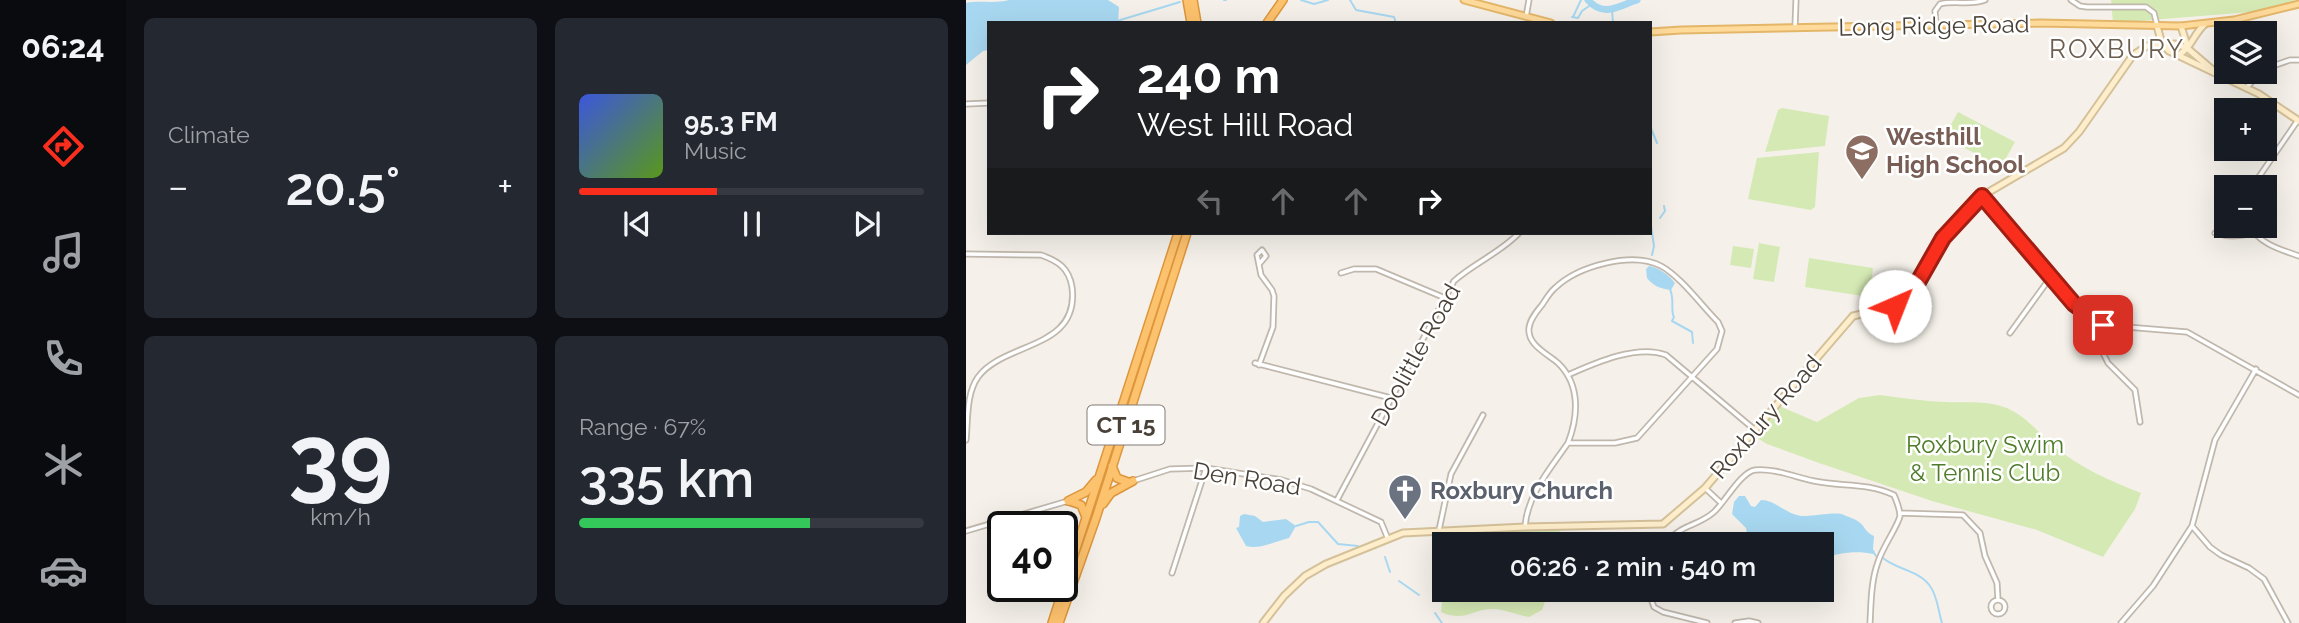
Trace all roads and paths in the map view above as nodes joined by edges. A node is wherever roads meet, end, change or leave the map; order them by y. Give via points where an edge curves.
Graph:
1 (1187, 0) edge
2 (1193, 0) edge
3 (1283, 0) edge
4 (1464, 0) edge
5 (1529, 0) edge
6 (1796, 0) edge
7 (1985, 0) edge
8 (2071, 0) edge
9 (2299, 4) edge
10 (1526, 17) junction
11 (1191, 21) edge
12 (1197, 21) edge
13 (1268, 21) edge
14 (1543, 21) edge
15 (2205, 24) junction
16 (1936, 25) junction
17 (2157, 26) junction
18 (2181, 26) junction
19 (1795, 29) junction
20 (1652, 32) edge
21 (2162, 44) junction
22 (2187, 48) junction
23 (2178, 55) junction
24 (2299, 60) edge
25 (2277, 65) edge
26 (2214, 71) edge
27 (2214, 72) edge
28 (2238, 84) edge
29 (2250, 84) edge
30 (2246, 88) junction
31 (987, 103) edge
32 (966, 104) edge
33 (2298, 121) edge
34 (2260, 175) edge
35 (1982, 196) junction
36 (1177, 235) edge
37 (1186, 235) edge
38 (1517, 235) edge
39 (2262, 238) edge
40 (966, 254) edge
41 (2299, 256) edge
42 (1259, 263) dead end
43 (1341, 273) dead end
44 (2050, 278) junction
45 (1445, 298) junction
46 (2103, 325) junction
47 (2010, 333) dead end
48 (2256, 369) junction
49 (1568, 375) junction
50 (1692, 379) junction
51 (2299, 395) edge
52 (1391, 398) junction
53 (967, 411) edge
54 (1483, 415) dead end
55 (2140, 422) dead end
56 (1755, 430) junction
57 (966, 440) edge
58 (1568, 443) junction
59 (1112, 466) junction
60 (1206, 468) junction
61 (1102, 470) junction
62 (1133, 481) junction
63 (1705, 488) junction
64 (1337, 500) junction
65 (1068, 501) junction
66 (1722, 504) junction
67 (1900, 513) junction
68 (1086, 517) junction
69 (1096, 518) junction
70 (2192, 526) junction
71 (1525, 527) junction
72 (1439, 530) junction
73 (966, 531) edge
74 (1678, 532) edge
75 (1388, 539) junction
76 (1172, 573) dead end
77 (1998, 600) dead end
78 (1652, 602) edge
79 (1052, 623) edge
80 (1059, 623) edge
81 (1263, 623) edge
82 (1707, 623) edge
83 (1735, 623) edge
84 (1758, 623) edge
85 (1870, 623) edge
86 (2121, 623) edge
87 (2288, 623) edge

1 - 11 highway
2 - 12 highway
3 - 13 highway
4 - 10 main road
5 - 10 street
6 - 19 street
7 - 16 street via 1940,4 1935,11
8 - 17 street via 2087,7 2146,7 2154,13
9 - 15 main road, Long Ridge Road
10 - 14 main road
15 - 18 main road, Long Ridge Road
15 - 22 street
16 - 17 main road, Long Ridge Road
16 - 19 main road, Long Ridge Road
17 - 18 main road, Long Ridge Road
17 - 21 street
18 - 22 street
19 - 20 main road, Long Ridge Road
21 - 22 street
21 - 23 street
21 - 35 street, Roxbury Road via 2133,55 2064,148
22 - 23 street
22 - 26 street
23 - 27 street
24 - 25 street
28 - 30 street
29 - 30 street
30 - 33 street
31 - 32 street
33 - 34 street
35 - 44 street
35 - 56 street, Roxbury Road via 1943,238 1910,296 1895,306 1853,316
36 - 61 highway, CT 15
37 - 59 highway, CT 15
38 - 45 street, Doolittle Road via 1454,281
39 - 41 street
40 - 53 street via 1051,258 1069,273 1073,301 1059,329 1047,339 985,370 972,389
42 - 52 street via 1274,300 1273,327 1257,364
43 - 45 street via 1376,269
44 - 46 street via 2074,304
44 - 47 street
45 - 52 street, Doolittle Road
46 - 48 street via 2188,332
46 - 55 street via 2102,351 2135,390
48 - 51 street
48 - 70 street via 2215,440
49 - 50 street via 1597,362 1656,351
49 - 50 street via 1531,338 1534,314 1570,277 1622,260 1658,264 1669,271 1718,322 1722,331 1717,349
49 - 58 street via 1577,412
50 - 56 street
50 - 58 street via 1637,438
52 - 64 street, Doolittle Road
53 - 57 street
54 - 72 street via 1451,474
56 - 63 street, Roxbury Road
58 - 71 street via 1535,492
59 - 62 highway via 1120,480
59 - 69 highway, CT 15
60 - 62 street, Den Road via 1170,469
60 - 64 street, Den Road via 1282,480
60 - 76 street
61 - 65 highway via 1086,492
61 - 68 highway, CT 15
62 - 69 highway via 1111,493
63 - 66 street
63 - 71 street, Roxbury Road via 1663,524
64 - 75 street, Den Road via 1381,522
65 - 68 highway via 1081,505
65 - 73 street
66 - 67 street via 1745,474 1754,470 1870,486 1894,495
66 - 74 street
67 - 77 street via 1963,515 1980,533
67 - 85 street via 1877,562
68 - 79 highway, CT 15
69 - 80 highway, CT 15
70 - 86 street via 2153,586
70 - 87 street via 2210,547 2264,579
71 - 72 street, Roxbury Road
72 - 75 street, Roxbury Road
75 - 81 street, Roxbury Road via 1305,576
78 - 82 street via 1663,612
83 - 84 street

